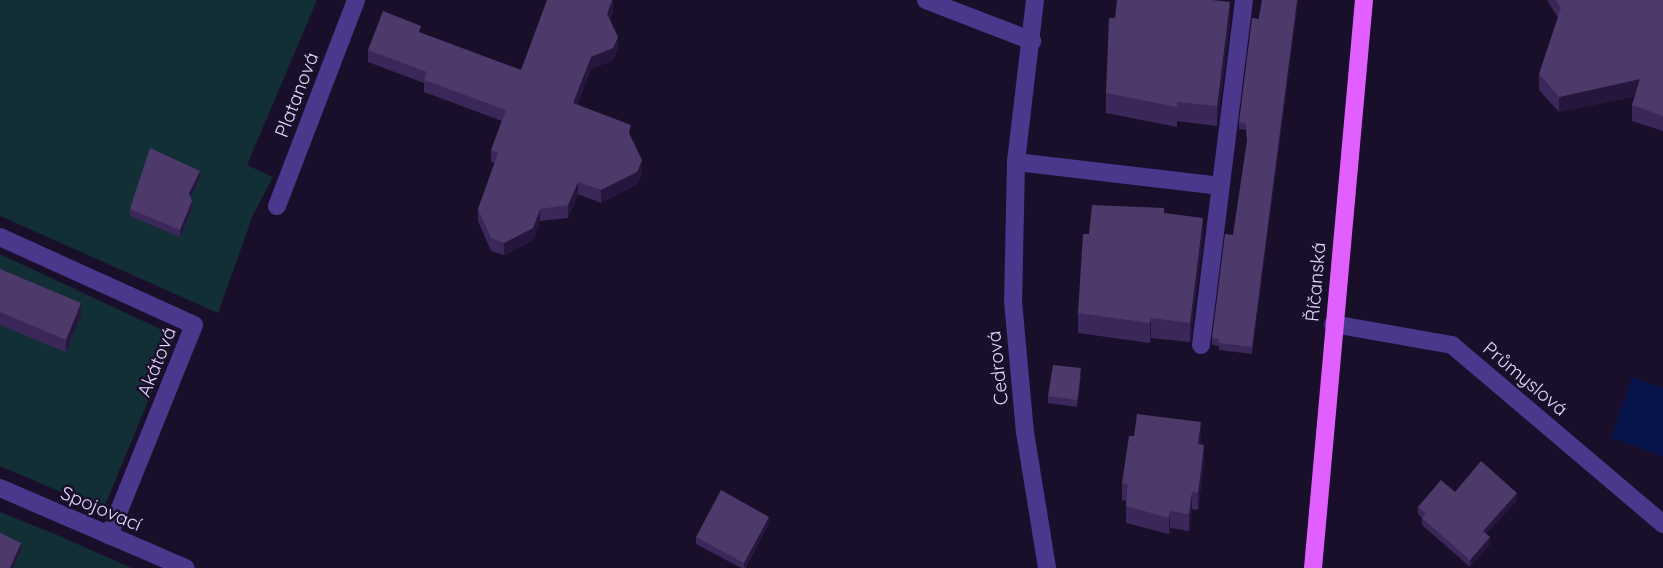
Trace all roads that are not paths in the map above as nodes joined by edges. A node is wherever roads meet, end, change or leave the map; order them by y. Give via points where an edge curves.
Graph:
1 (356, 0) edge
2 (926, 0) edge
3 (1035, 0) edge
4 (1244, 0) edge
5 (1364, 0) edge
6 (1032, 41) junction
7 (1016, 162) junction
8 (1221, 186) junction
9 (277, 206) dead end
10 (0, 237) edge
11 (1333, 324) junction
12 (1201, 345) dead end
13 (0, 488) edge
14 (1663, 524) edge
15 (109, 535) junction
16 (186, 568) edge
17 (1047, 568) edge
18 (1313, 568) edge

1 - 9 street, Platanová
2 - 6 street
3 - 6 street, Cedrová
4 - 8 street
5 - 11 main road, Říčanská
6 - 7 street, Cedrová
7 - 8 street
7 - 17 street, Cedrová via 1013,301 1025,432
8 - 12 street
10 - 15 street, Akátová via 194,325
11 - 14 street, Průmyslová via 1452,345
11 - 18 main road, Říčanská
13 - 15 street, Spojovací
15 - 16 street, Spojovací

